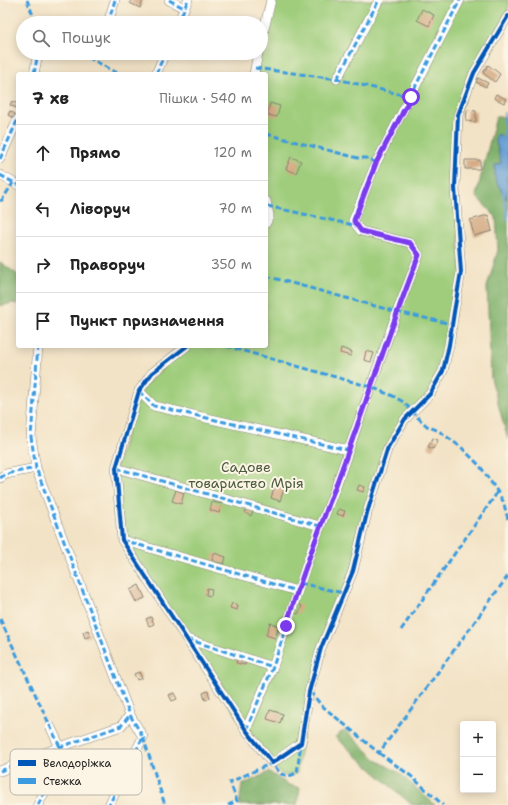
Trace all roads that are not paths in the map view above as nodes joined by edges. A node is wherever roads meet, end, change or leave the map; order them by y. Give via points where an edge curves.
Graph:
1 (115, 0) edge
2 (169, 0) edge
3 (271, 0) edge
4 (379, 0) edge
5 (460, 0) edge
6 (186, 4) edge
7 (110, 16) edge
8 (181, 16) edge
9 (267, 16) edge
10 (508, 16) edge
11 (37, 60) edge
12 (162, 60) edge
13 (257, 60) edge
14 (34, 72) edge
15 (157, 72) edge
16 (254, 72) edge
17 (337, 79) dead end
18 (16, 123) edge
19 (0, 159) edge
20 (0, 175) edge
21 (16, 184) edge
22 (38, 348) edge
23 (184, 348) edge
24 (139, 390) junction
25 (348, 450) junction
26 (36, 468) junction
27 (116, 468) junction
28 (0, 478) edge
29 (320, 526) junction
30 (122, 540) junction
31 (297, 591) junction
32 (187, 639) junction
33 (273, 667) junction
34 (130, 715) junction
35 (50, 726) dead end
36 (246, 730) junction
37 (60, 747) junction
38 (55, 749) edge
39 (137, 749) edge
40 (10, 767) edge
41 (0, 771) edge
42 (43, 795) edge
43 (114, 795) edge
44 (38, 805) edge
45 (109, 805) edge

1 - 7 street
2 - 6 street
3 - 9 street
4 - 17 street
5 - 25 street via 376,163 354,221 361,231 410,243 419,255
6 - 8 street
10 - 36 street via 474,73 458,115 455,188 461,272 443,371 430,394 405,419 388,447 367,512 353,571 321,648 309,692 301,743 272,763
11 - 14 street
12 - 15 street
13 - 16 street
18 - 19 street
20 - 21 street
22 - 26 street via 31,437
23 - 24 street via 152,373
24 - 25 street via 154,406
24 - 27 street
25 - 29 street
26 - 28 street via 6,474
26 - 34 street
27 - 29 street
27 - 30 street
29 - 31 street
30 - 31 street
30 - 32 street
31 - 33 street
32 - 33 street
32 - 36 street
33 - 36 street
34 - 37 street via 121,726
34 - 39 street via 143,737
35 - 37 street
37 - 38 street
40 - 41 street
42 - 44 street
43 - 45 street

